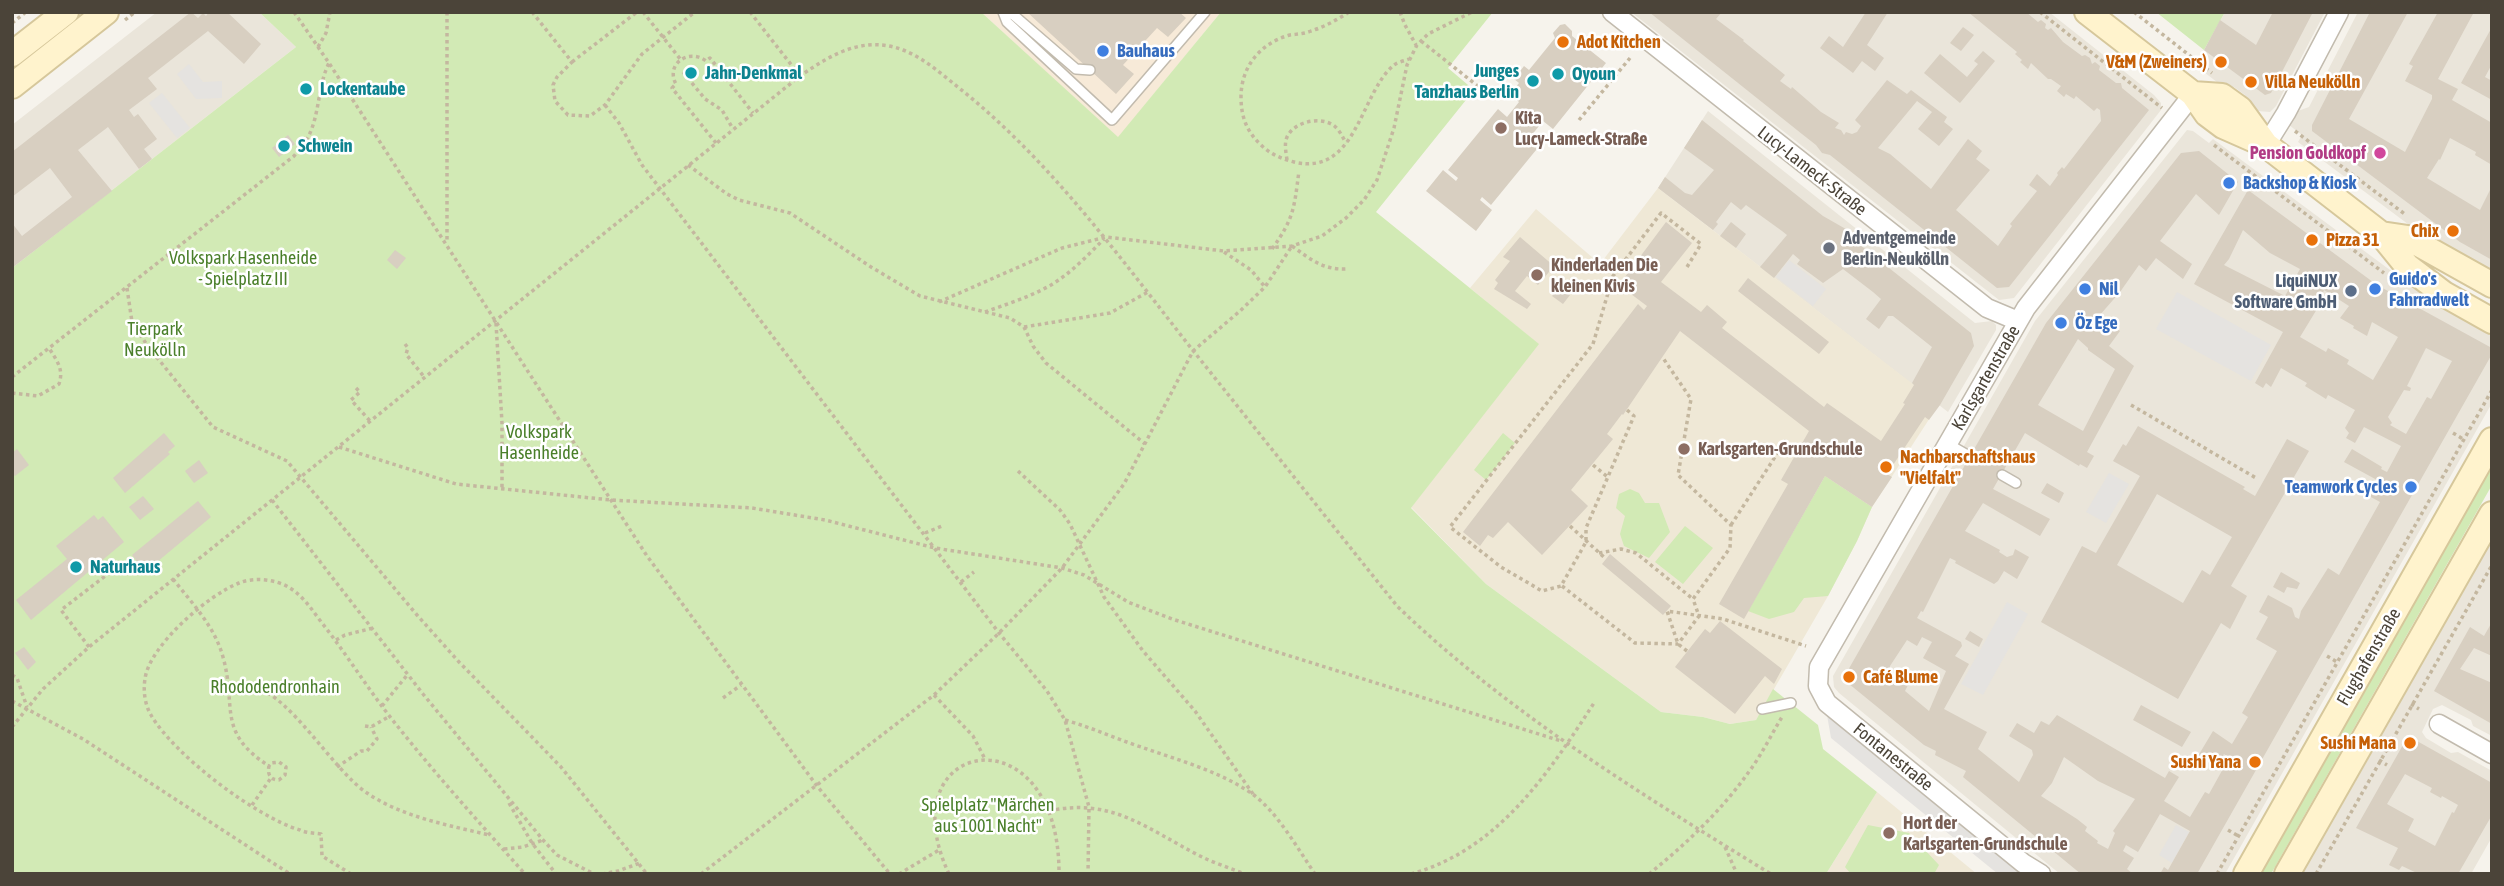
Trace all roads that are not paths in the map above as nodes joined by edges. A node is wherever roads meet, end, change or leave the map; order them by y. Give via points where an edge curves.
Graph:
1 (65, 12) edge
2 (106, 12) edge
3 (1003, 12) edge
4 (1010, 12) edge
5 (1205, 12) edge
6 (1612, 12) edge
7 (2088, 12) edge
8 (2339, 12) edge
9 (12, 54) edge
10 (1090, 70) dead end
11 (12, 86) edge
12 (2193, 94) junction
13 (2266, 145) junction
14 (2381, 234) junction
15 (2492, 285) edge
16 (2018, 321) junction
17 (2492, 321) edge
18 (2474, 440) edge
19 (1948, 444) junction
20 (1969, 456) dead end
21 (2003, 475) dead end
22 (2016, 484) dead end
23 (2492, 514) edge
24 (1818, 686) joint
25 (1791, 704) road end
26 (1762, 709) dead end
27 (2439, 724) dead end
28 (2492, 754) edge
29 (2041, 874) edge
30 (2246, 874) edge
31 (2287, 874) edge

1 - 9 main road
2 - 11 main road
3 - 5 lane via 1007,22 1112,120
4 - 10 lane via 1071,65
6 - 16 street, Lucy-Lameck-Straße via 1987,308
7 - 12 main road
8 - 13 street
12 - 13 main road via 2207,114 2226,128
12 - 16 street, Karlsgartenstraße
13 - 14 main road
14 - 15 main road via 2408,238
14 - 17 main road via 2407,267
16 - 19 street, Karlsgartenstraße
18 - 30 main road, Flughafenstraße
19 - 20 lane
19 - 24 street, Karlsgartenstraße via 1819,667
21 - 22 lane
23 - 31 main road, Flughafenstraße
24 - 29 street, Fontanestraße via 1827,703
25 - 26 lane
27 - 28 street

